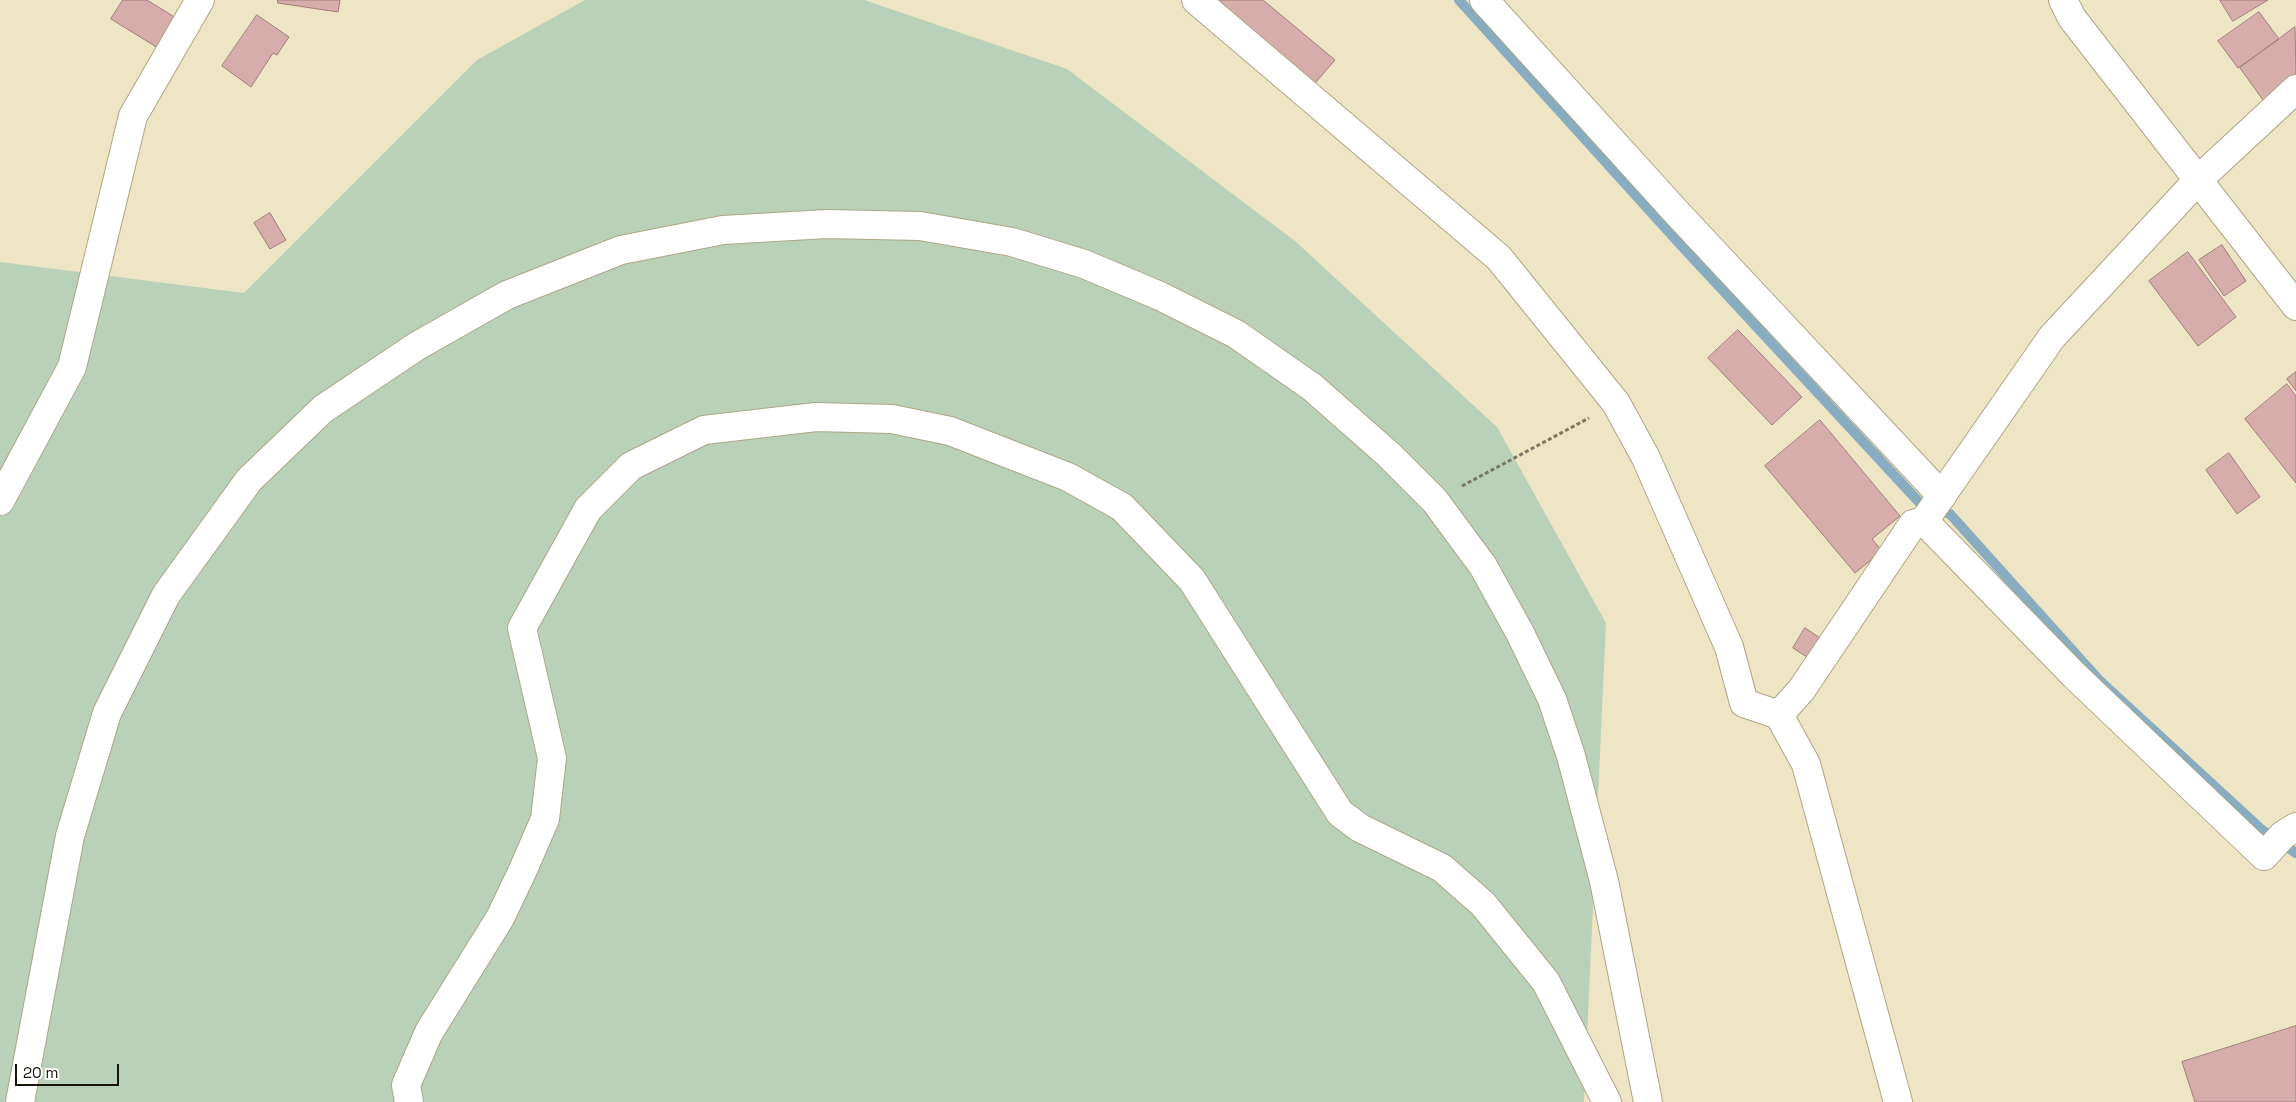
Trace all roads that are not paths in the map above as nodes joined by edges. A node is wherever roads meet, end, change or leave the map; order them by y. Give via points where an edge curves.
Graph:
1 (200, 0) edge
2 (1196, 0) edge
3 (1484, 0) edge
4 (2063, 0) edge
5 (2296, 89) edge
6 (2199, 179) junction
7 (2296, 306) edge
8 (0, 501) edge
9 (1933, 509) junction
10 (1779, 715) junction
11 (2284, 837) edge
12 (20, 1102) edge
13 (409, 1102) edge
14 (1607, 1102) edge
15 (1648, 1102) edge
16 (1898, 1102) edge

1 - 8 street via 133,116 72,367
2 - 10 street via 1499,258 1616,403 1646,458 1729,647 1744,703
3 - 9 street via 1678,214
4 - 6 street via 2072,18
5 - 6 street
6 - 7 street
6 - 9 street via 2052,337
9 - 10 street via 1913,524 1802,689
9 - 11 street via 2075,676 2264,856
10 - 16 street via 1806,764
12 - 15 street via 70,836 107,713 166,595 249,480 323,409 417,346 507,295 621,250 723,230 827,224 920,226 1012,242 1084,264 1160,296 1236,334 1312,386 1435,501 1483,566 1552,699 1571,756 1604,881
13 - 14 street via 406,1085 429,1032 500,918 545,819 552,758 522,628 588,509 632,466 704,430 816,417 892,419 950,431 1068,477 1122,507 1192,580 1340,813 1360,828 1442,868 1483,904 1546,982

